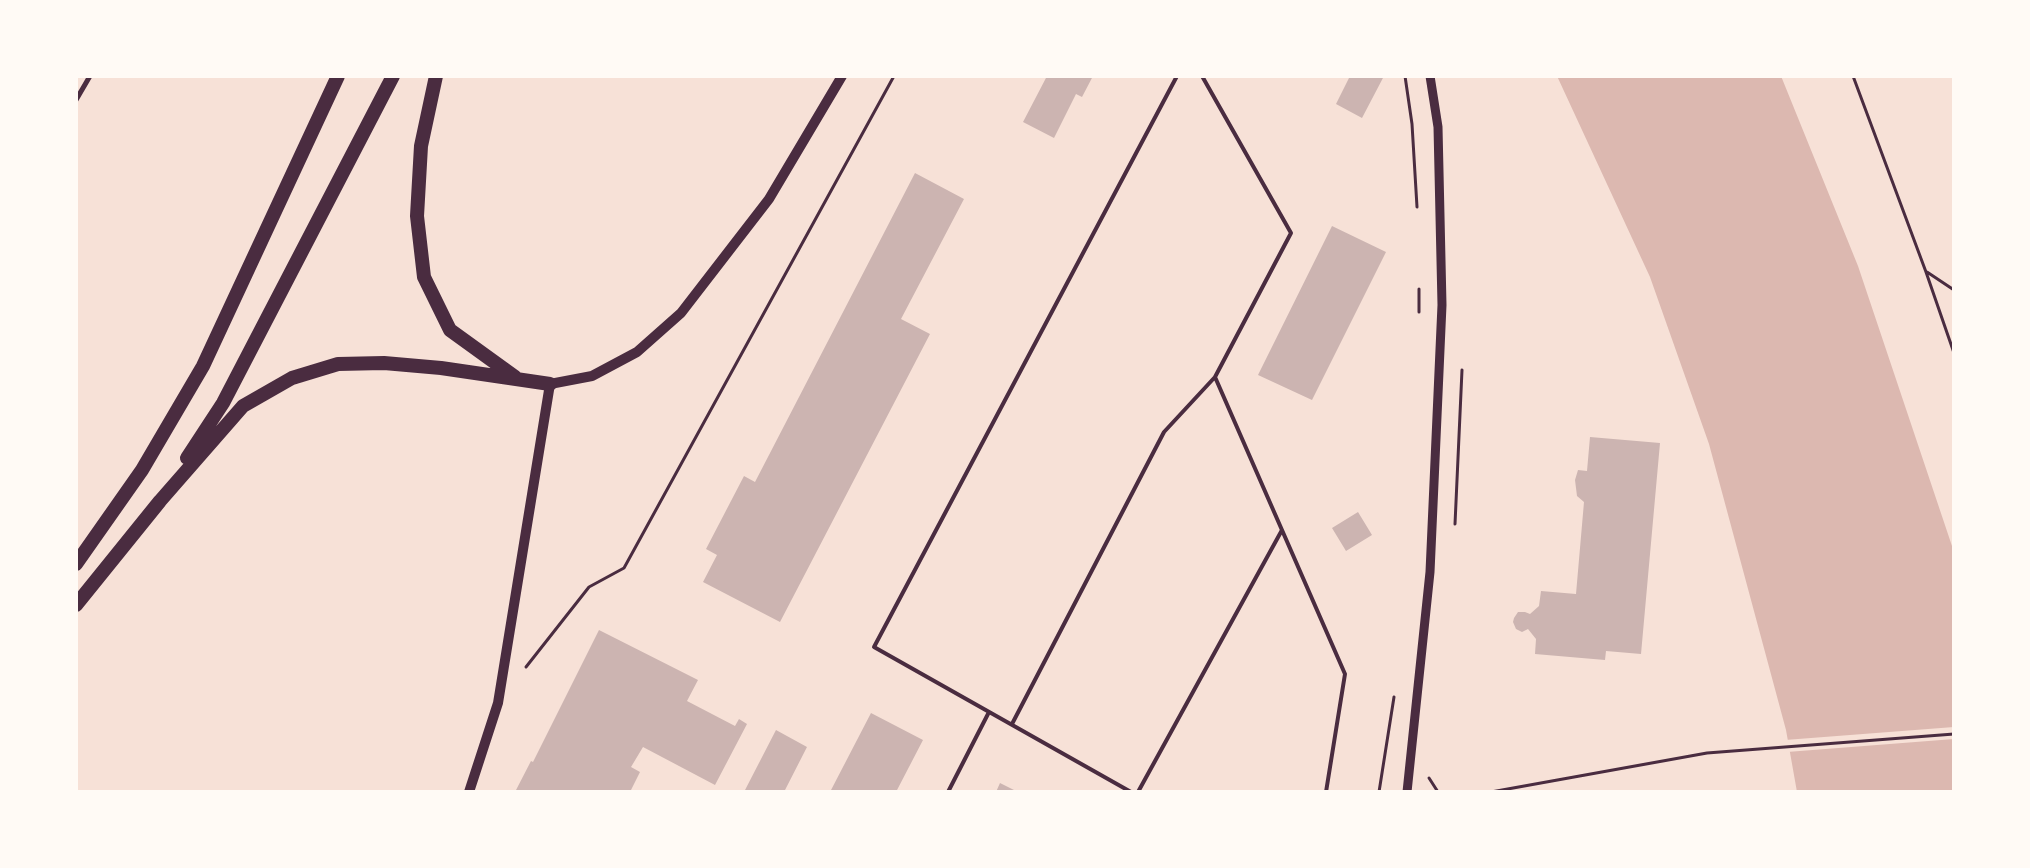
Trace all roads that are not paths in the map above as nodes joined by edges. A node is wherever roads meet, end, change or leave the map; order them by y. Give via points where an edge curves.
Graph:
1 (90, 76) edge
2 (338, 76) edge
3 (393, 76) edge
4 (436, 76) edge
5 (842, 76) edge
6 (1177, 76) edge
7 (1202, 76) edge
8 (1430, 76) edge
9 (76, 100) edge
10 (1215, 377) junction
11 (517, 379) junction
12 (550, 384) junction
13 (160, 501) junction
14 (1282, 530) junction
15 (76, 564) edge
16 (76, 605) edge
17 (989, 712) junction
18 (1012, 724) junction
19 (470, 792) edge
20 (948, 792) edge
21 (1131, 792) edge
22 (1138, 792) edge
23 (1326, 792) edge
24 (1407, 792) edge

1 - 9 street
2 - 15 highway via 204,366 142,470
3 - 13 highway via 223,403
4 - 11 highway via 421,155 417,216 424,277 450,330
5 - 12 main road via 769,199 681,312 637,352 592,376
6 - 17 lane via 874,648
7 - 10 lane via 1291,233
8 - 24 street via 1438,127 1442,305 1430,572
10 - 14 lane
10 - 18 lane via 1164,432
11 - 12 highway
11 - 13 highway via 384,363 338,364 292,378 243,406
12 - 19 main road via 498,703
13 - 16 highway
14 - 22 lane
14 - 23 lane via 1345,674
17 - 18 lane
17 - 20 lane
18 - 21 lane

